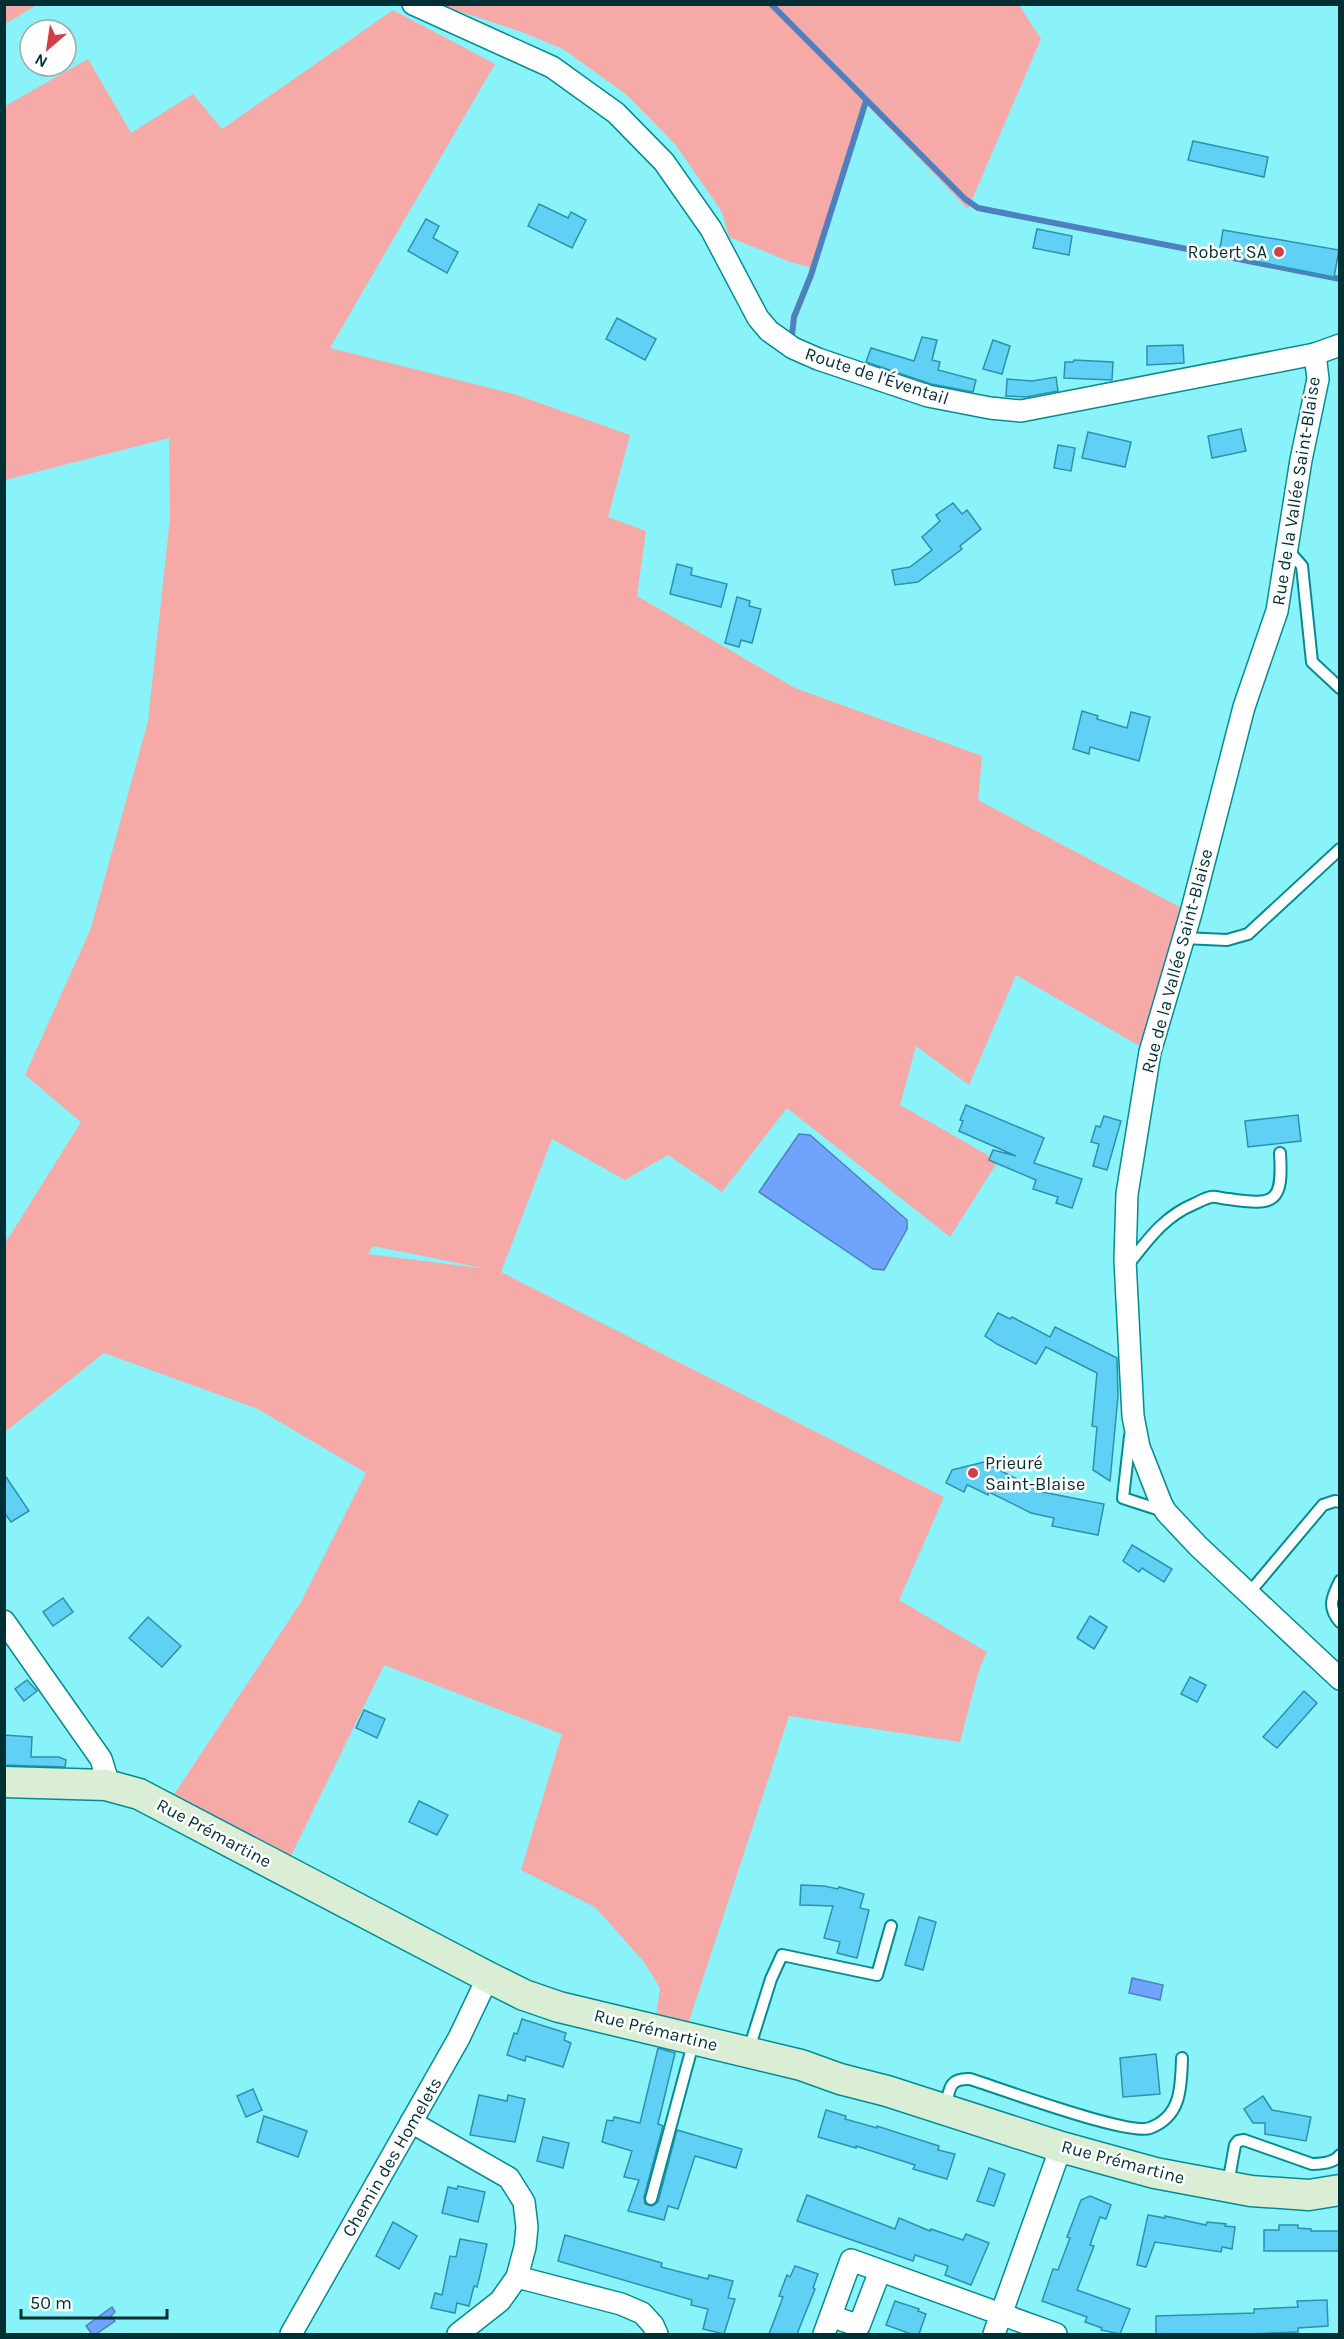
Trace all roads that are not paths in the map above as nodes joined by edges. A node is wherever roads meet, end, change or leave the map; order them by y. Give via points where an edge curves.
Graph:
1 (412, 4) edge
2 (1340, 345) edge
3 (1315, 354) junction
4 (1287, 549) junction
5 (1340, 688) edge
6 (1340, 849) edge
7 (1183, 938) junction
8 (1280, 1153) dead end
9 (1125, 1269) junction
10 (1133, 1416) junction
11 (1340, 1502) edge
12 (1166, 1512) junction
13 (1340, 1581) edge
14 (1249, 1593) junction
15 (4, 1621) edge
16 (1340, 1622) edge
17 (1340, 1679) edge
18 (4, 1782) edge
19 (106, 1785) junction
20 (891, 1926) dead end
21 (488, 1977) junction
22 (694, 2040) junction
23 (748, 2053) junction
24 (1182, 2058) dead end
25 (945, 2109) junction
26 (411, 2122) junction
27 (1060, 2147) junction
28 (1340, 2155) edge
29 (1227, 2187) junction
30 (1340, 2190) edge
31 (651, 2199) dead end
32 (880, 2271) junction
33 (517, 2277) junction
34 (827, 2325) edge
35 (997, 2325) edge
36 (291, 2334) edge
37 (458, 2334) edge
38 (657, 2334) edge
39 (1056, 2334) edge

1 - 3 street, Route de l'Éventail via 552,67 616,113 664,162 711,229 746,299 769,331 818,359 928,396 1021,411
2 - 3 street, Route de l'Éventail
3 - 4 street, Rue de la Vallée Saint-Blaise via 1318,379
4 - 5 lane via 1302,566 1312,662
4 - 7 street, Rue de la Vallée Saint-Blaise via 1277,611 1244,707
6 - 7 lane via 1248,934 1227,940
7 - 9 street, Rue de la Vallée Saint-Blaise via 1150,1052 1127,1194
8 - 9 lane via 1280,1184 1270,1201 1211,1197 1178,1210 1160,1224
9 - 10 street, Rue de la Vallée Saint-Blaise
10 - 12 street, Rue de la Vallée Saint-Blaise via 1139,1448
10 - 12 lane via 1123,1497
11 - 14 lane via 1323,1504
12 - 14 street, Rue de la Vallée Saint-Blaise
13 - 16 lane via 1332,1598 1333,1614
14 - 17 street, Rue de la Vallée Saint-Blaise
15 - 19 street via 101,1759
18 - 19 street, Rue Prémartine
19 - 21 street, Rue Prémartine via 158,1803
20 - 23 lane via 877,1975 782,1955
21 - 22 street, Rue Prémartine via 559,2007
21 - 26 street, Chemin des Homelets
22 - 23 street, Rue Prémartine
22 - 31 lane
23 - 25 street, Rue Prémartine
24 - 25 lane via 1180,2097 1166,2118 1149,2128 1126,2127 970,2079 958,2078 952,2083
25 - 27 street, Rue Prémartine
26 - 33 street via 509,2178 524,2202 525,2247
26 - 36 street, Chemin des Homelets
27 - 29 street, Rue Prémartine via 1155,2173
27 - 35 street
28 - 29 lane via 1329,2162 1312,2164 1238,2141
29 - 30 street, Rue Prémartine via 1309,2194
32 - 34 street via 860,2326
32 - 34 street via 851,2260
32 - 35 street
33 - 37 street via 500,2301
33 - 38 street via 621,2304 642,2313
35 - 39 street

